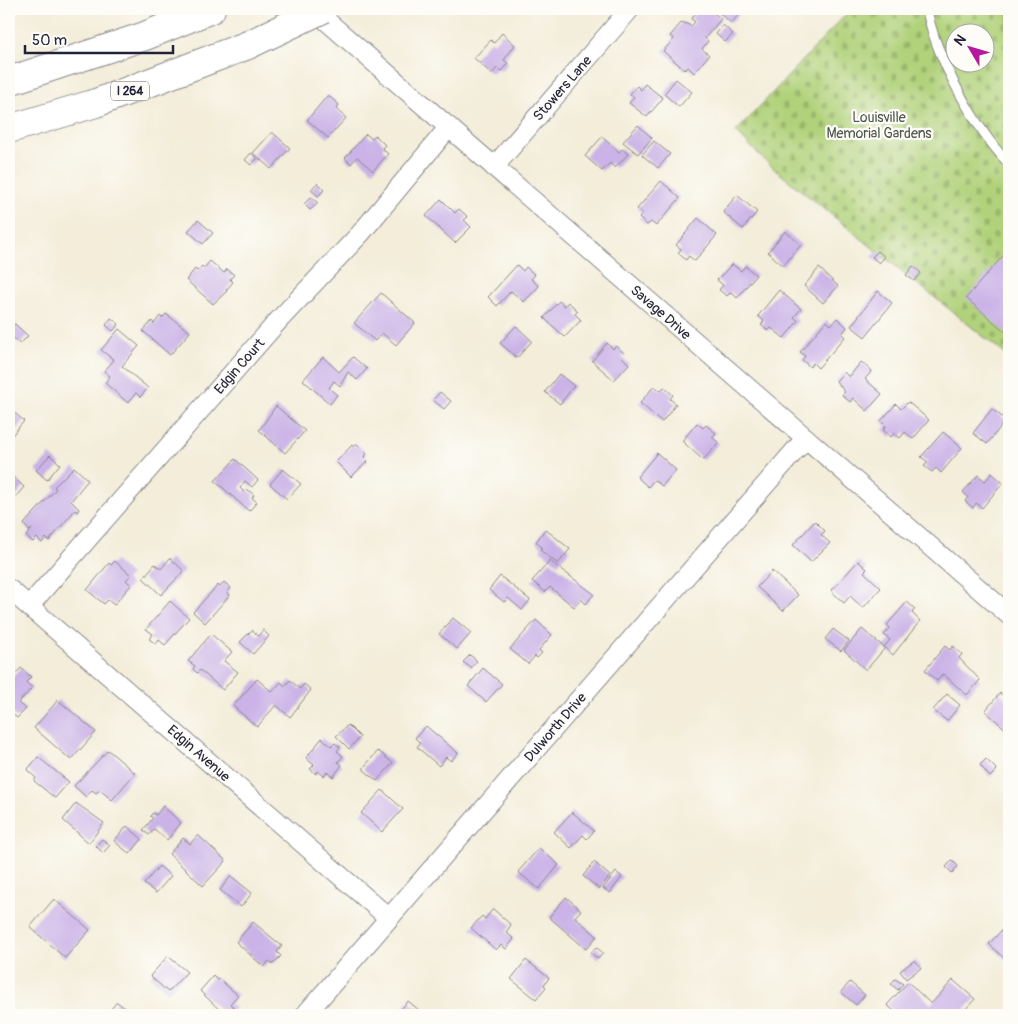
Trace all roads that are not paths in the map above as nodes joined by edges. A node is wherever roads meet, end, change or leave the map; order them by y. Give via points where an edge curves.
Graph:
1 (210, 9) edge
2 (313, 9) edge
3 (323, 9) edge
4 (630, 9) edge
5 (927, 9) edge
6 (9, 80) edge
7 (449, 127) junction
8 (9, 129) edge
9 (1009, 164) edge
10 (494, 167) junction
11 (806, 438) junction
12 (9, 588) edge
13 (29, 606) junction
14 (1009, 615) edge
15 (389, 918) junction
16 (305, 1015) edge

1 - 6 highway via 145,36
2 - 7 street, Savage Drive
3 - 8 highway, I 264, bridge via 248,45 105,99
4 - 10 street, Stowers Lane
5 - 9 lane via 934,37 968,107
7 - 10 street, Savage Drive
7 - 13 street, Edgin Court via 361,233 278,321
10 - 11 street, Savage Drive
11 - 14 street, Savage Drive
11 - 15 street, Dulworth Drive
12 - 13 street, Edgin Avenue
13 - 15 street, Edgin Avenue
15 - 16 street, Dulworth Drive

